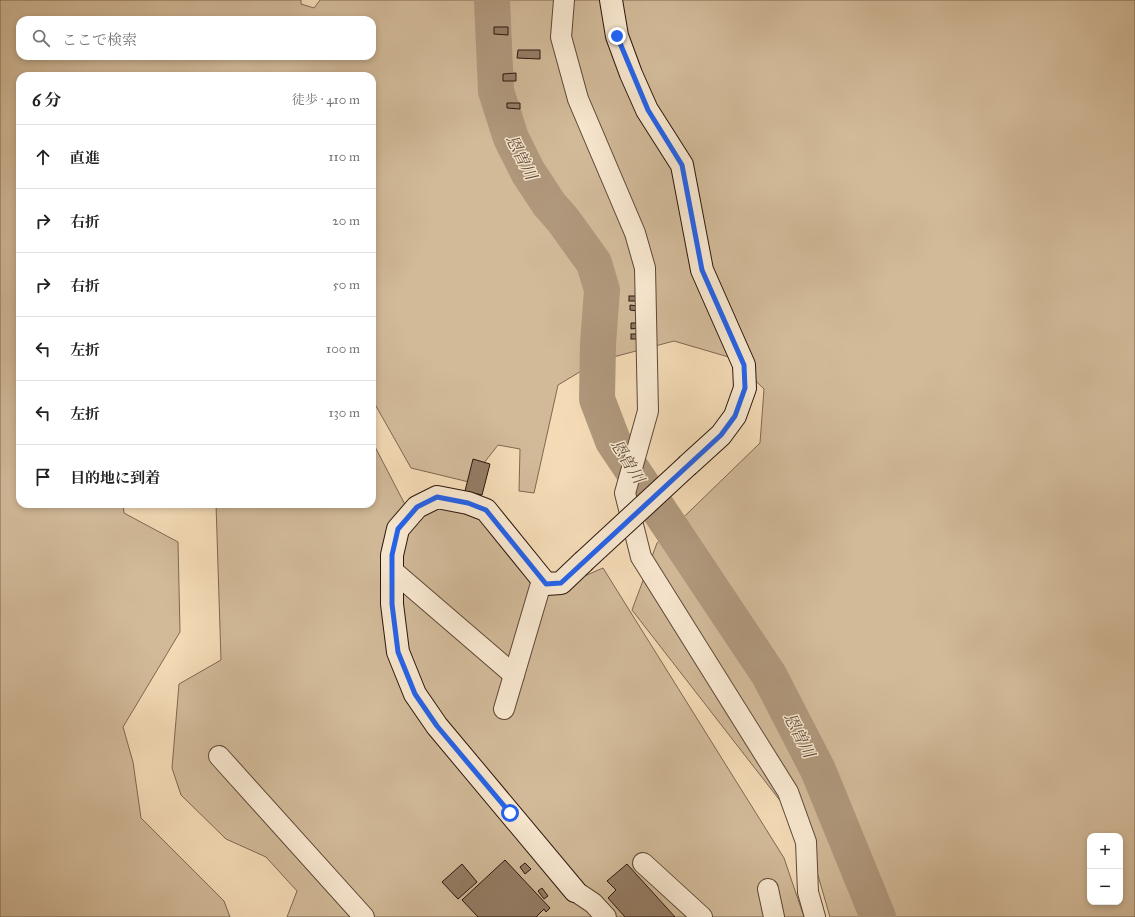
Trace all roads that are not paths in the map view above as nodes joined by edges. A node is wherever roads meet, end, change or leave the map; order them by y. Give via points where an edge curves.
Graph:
1 (564, 0) edge
2 (612, 0) edge
3 (392, 570) junction
4 (542, 580) junction
5 (514, 675) junction
6 (504, 709) dead end
7 (219, 756) dead end
8 (643, 863) dead end
9 (768, 889) dead end
10 (575, 892) joint
11 (364, 917) edge
12 (606, 917) edge
13 (702, 917) edge
14 (774, 917) edge
15 (815, 917) edge

1 - 15 street via 561,37 578,99 635,233 645,268 648,411 625,493 641,557 788,792 806,842 808,892
2 - 4 street, bridge via 617,36 631,74 648,110 682,165 702,270 744,365 745,388 735,416 721,435 561,583 546,584
3 - 4 street via 392,555 398,529 417,507 437,497 468,503 486,510
3 - 5 street
3 - 10 street via 392,604 398,652 415,694 437,726
4 - 5 street
5 - 6 street
7 - 11 street
8 - 13 street
9 - 14 street
10 - 12 street via 593,903

